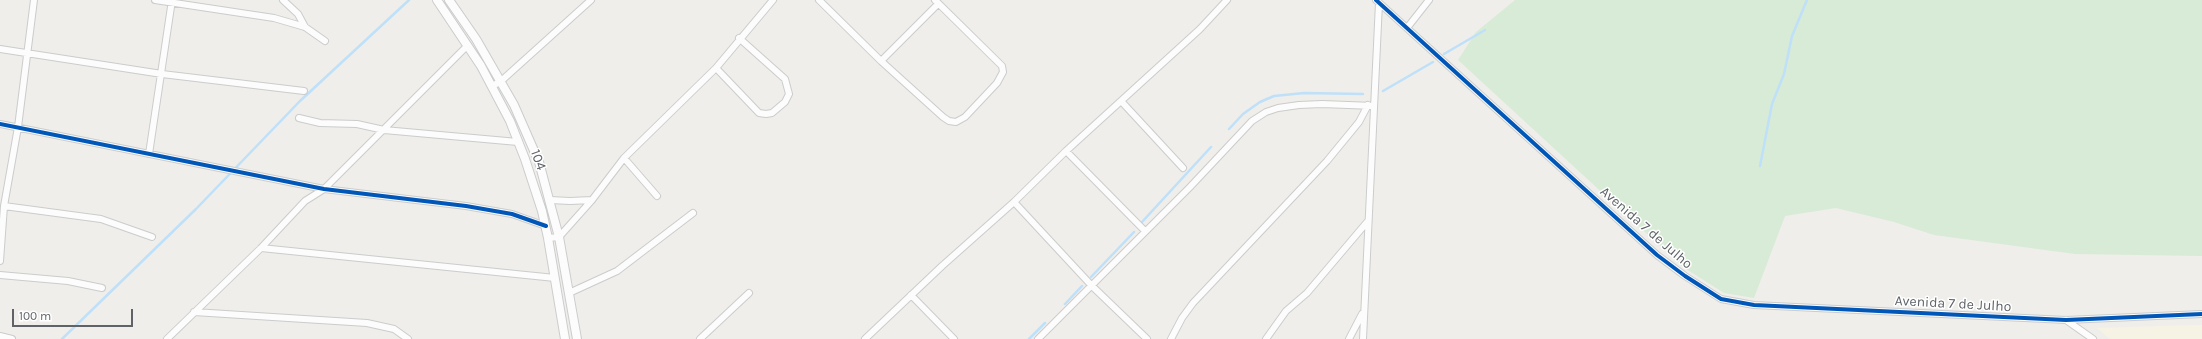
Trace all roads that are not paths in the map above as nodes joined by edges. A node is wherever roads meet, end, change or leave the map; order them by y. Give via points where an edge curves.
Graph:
1 (34, 0) edge
2 (155, 0) edge
3 (283, 0) edge
4 (437, 0) edge
5 (449, 0) edge
6 (591, 0) edge
7 (773, 0) edge
8 (820, 0) edge
9 (1227, 0) edge
10 (1429, 0) edge
11 (172, 1) edge
12 (1378, 1) edge
13 (937, 2) edge
14 (305, 27) junction
15 (1407, 28) junction
16 (739, 38) junction
17 (325, 41) dead end
18 (468, 45) junction
19 (0, 49) edge
20 (28, 53) junction
21 (881, 61) junction
22 (716, 68) junction
23 (162, 74) junction
24 (500, 82) junction
25 (492, 86) junction
26 (304, 91) dead end
27 (1121, 101) junction
28 (1371, 106) junction
29 (299, 118) dead end
30 (0, 124) edge
31 (18, 126) junction
32 (384, 130) junction
33 (518, 142) junction
34 (1066, 151) junction
35 (149, 154) junction
36 (624, 158) junction
37 (1183, 168) dead end
38 (324, 189) junction
39 (657, 196) dead end
40 (550, 200) junction
41 (592, 200) junction
42 (1014, 202) junction
43 (4, 206) junction
44 (693, 213) dead end
45 (1368, 221) junction
46 (546, 226) junction
47 (1145, 231) junction
48 (152, 237) dead end
49 (559, 237) junction
50 (548, 238) junction
51 (262, 248) junction
52 (0, 261) edge
53 (0, 275) edge
54 (555, 278) junction
55 (1092, 286) junction
56 (102, 288) dead end
57 (569, 293) junction
58 (749, 293) dead end
59 (911, 295) junction
60 (1363, 310) junction
61 (194, 312) junction
62 (2202, 314) edge
63 (2066, 320) junction
64 (0, 336) edge
65 (12, 339) edge
66 (167, 339) edge
67 (408, 339) edge
68 (566, 339) edge
69 (577, 339) edge
70 (700, 339) edge
71 (865, 339) edge
72 (954, 339) edge
73 (1038, 339) edge
74 (1147, 339) edge
75 (1171, 339) edge
76 (1266, 339) edge
77 (1349, 339) edge
78 (1363, 339) edge
79 (2093, 339) edge

1 - 20 street
2 - 11 street
3 - 14 street via 298,14
4 - 18 street
5 - 24 street, 104 via 476,39
6 - 24 street
7 - 16 street
8 - 21 street
9 - 27 street via 1200,29
10 - 15 street
11 - 14 street via 274,18
11 - 23 street
12 - 15 street, Avenida 7 de Julho
12 - 28 street
13 - 21 street
13 - 21 street via 1002,66 1003,72 997,83 965,118 956,122 949,121
14 - 17 street
15 - 63 street, Avenida 7 de Julho via 1657,255 1721,299 1754,306
16 - 22 street
16 - 22 street via 785,79 789,94 785,102 772,113 759,112
18 - 25 street
18 - 32 street
19 - 20 street
20 - 23 street
20 - 31 street
22 - 36 street
23 - 26 street
23 - 35 street
24 - 25 street
24 - 40 street, 104 via 527,133
25 - 33 street
27 - 34 street
27 - 37 street
28 - 45 street
28 - 47 street via 1322,104 1278,108 1266,112 1252,121
28 - 75 street via 1327,161 1193,303
29 - 32 street via 320,123 357,124
30 - 31 street
31 - 35 street
31 - 43 street
32 - 33 street
32 - 38 street
33 - 46 street
34 - 42 street
34 - 47 street
35 - 38 street
36 - 39 street
36 - 41 street
38 - 46 street via 466,206 512,214
38 - 51 street via 305,201
40 - 41 street
40 - 49 street, 104
41 - 49 street
42 - 55 street
42 - 59 street
43 - 48 street via 101,219
43 - 52 street
44 - 57 street via 618,271
45 - 60 street
45 - 76 street via 1307,293 1286,311
46 - 50 street
47 - 55 street
49 - 50 street
49 - 57 street, 104
50 - 54 street
51 - 54 street
51 - 61 street
53 - 56 street via 68,281
54 - 68 street
55 - 73 street
55 - 74 street
57 - 69 street, 104
58 - 70 street
59 - 71 street
59 - 72 street
60 - 77 street
60 - 78 street
61 - 66 street
61 - 67 street via 367,323 394,329
62 - 63 street, Avenida 7 de Julho
63 - 79 street
64 - 65 street

